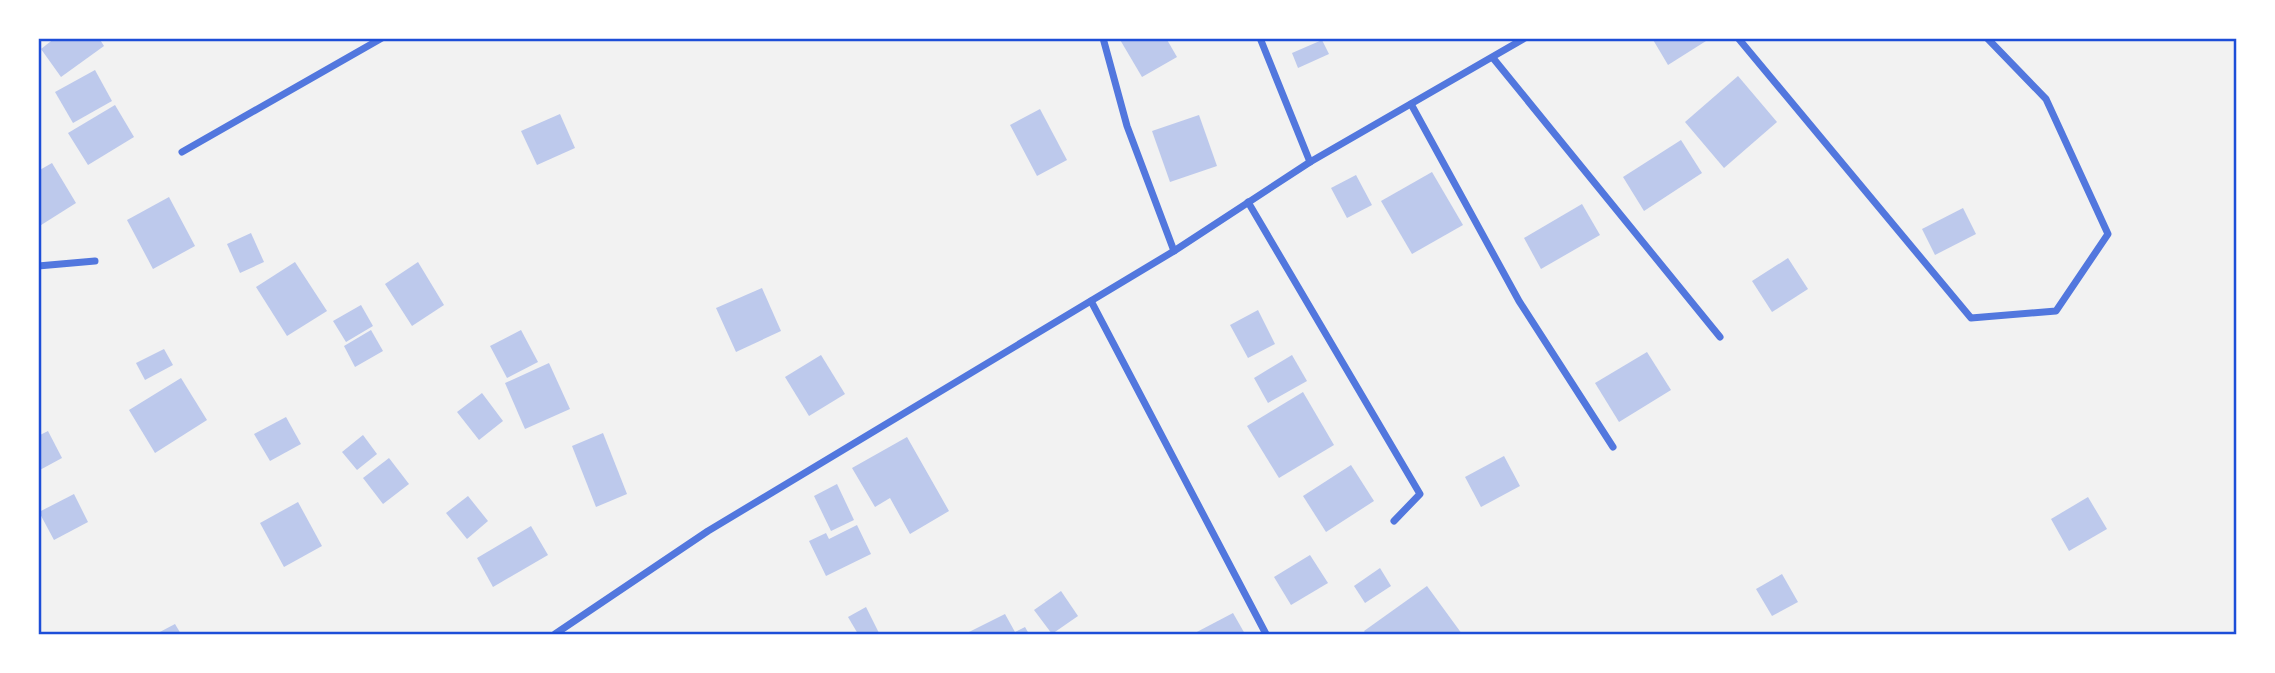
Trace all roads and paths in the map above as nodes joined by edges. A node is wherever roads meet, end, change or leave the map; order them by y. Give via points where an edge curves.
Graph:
1 (382, 38) edge
2 (1103, 38) edge
3 (1260, 38) edge
4 (1525, 38) edge
5 (1738, 38) edge
6 (1987, 38) edge
7 (1493, 58) junction
8 (1411, 104) junction
9 (182, 152) dead end
10 (1310, 162) junction
11 (1248, 202) junction
12 (1174, 251) junction
13 (95, 261) dead end
14 (38, 266) edge
15 (1091, 301) junction
16 (1720, 337) dead end
17 (1613, 447) dead end
18 (1394, 521) dead end
19 (555, 635) edge
20 (1266, 635) edge

1 - 9 street
2 - 12 street via 1127,126
3 - 10 street
4 - 7 street
5 - 6 street via 1971,318 2056,311 2108,234 2046,99
7 - 8 street
7 - 16 street
8 - 10 street
8 - 17 street via 1519,302
10 - 11 street
11 - 12 street
11 - 18 street via 1420,494
12 - 15 street
13 - 14 street
15 - 19 street via 708,531
15 - 20 street

